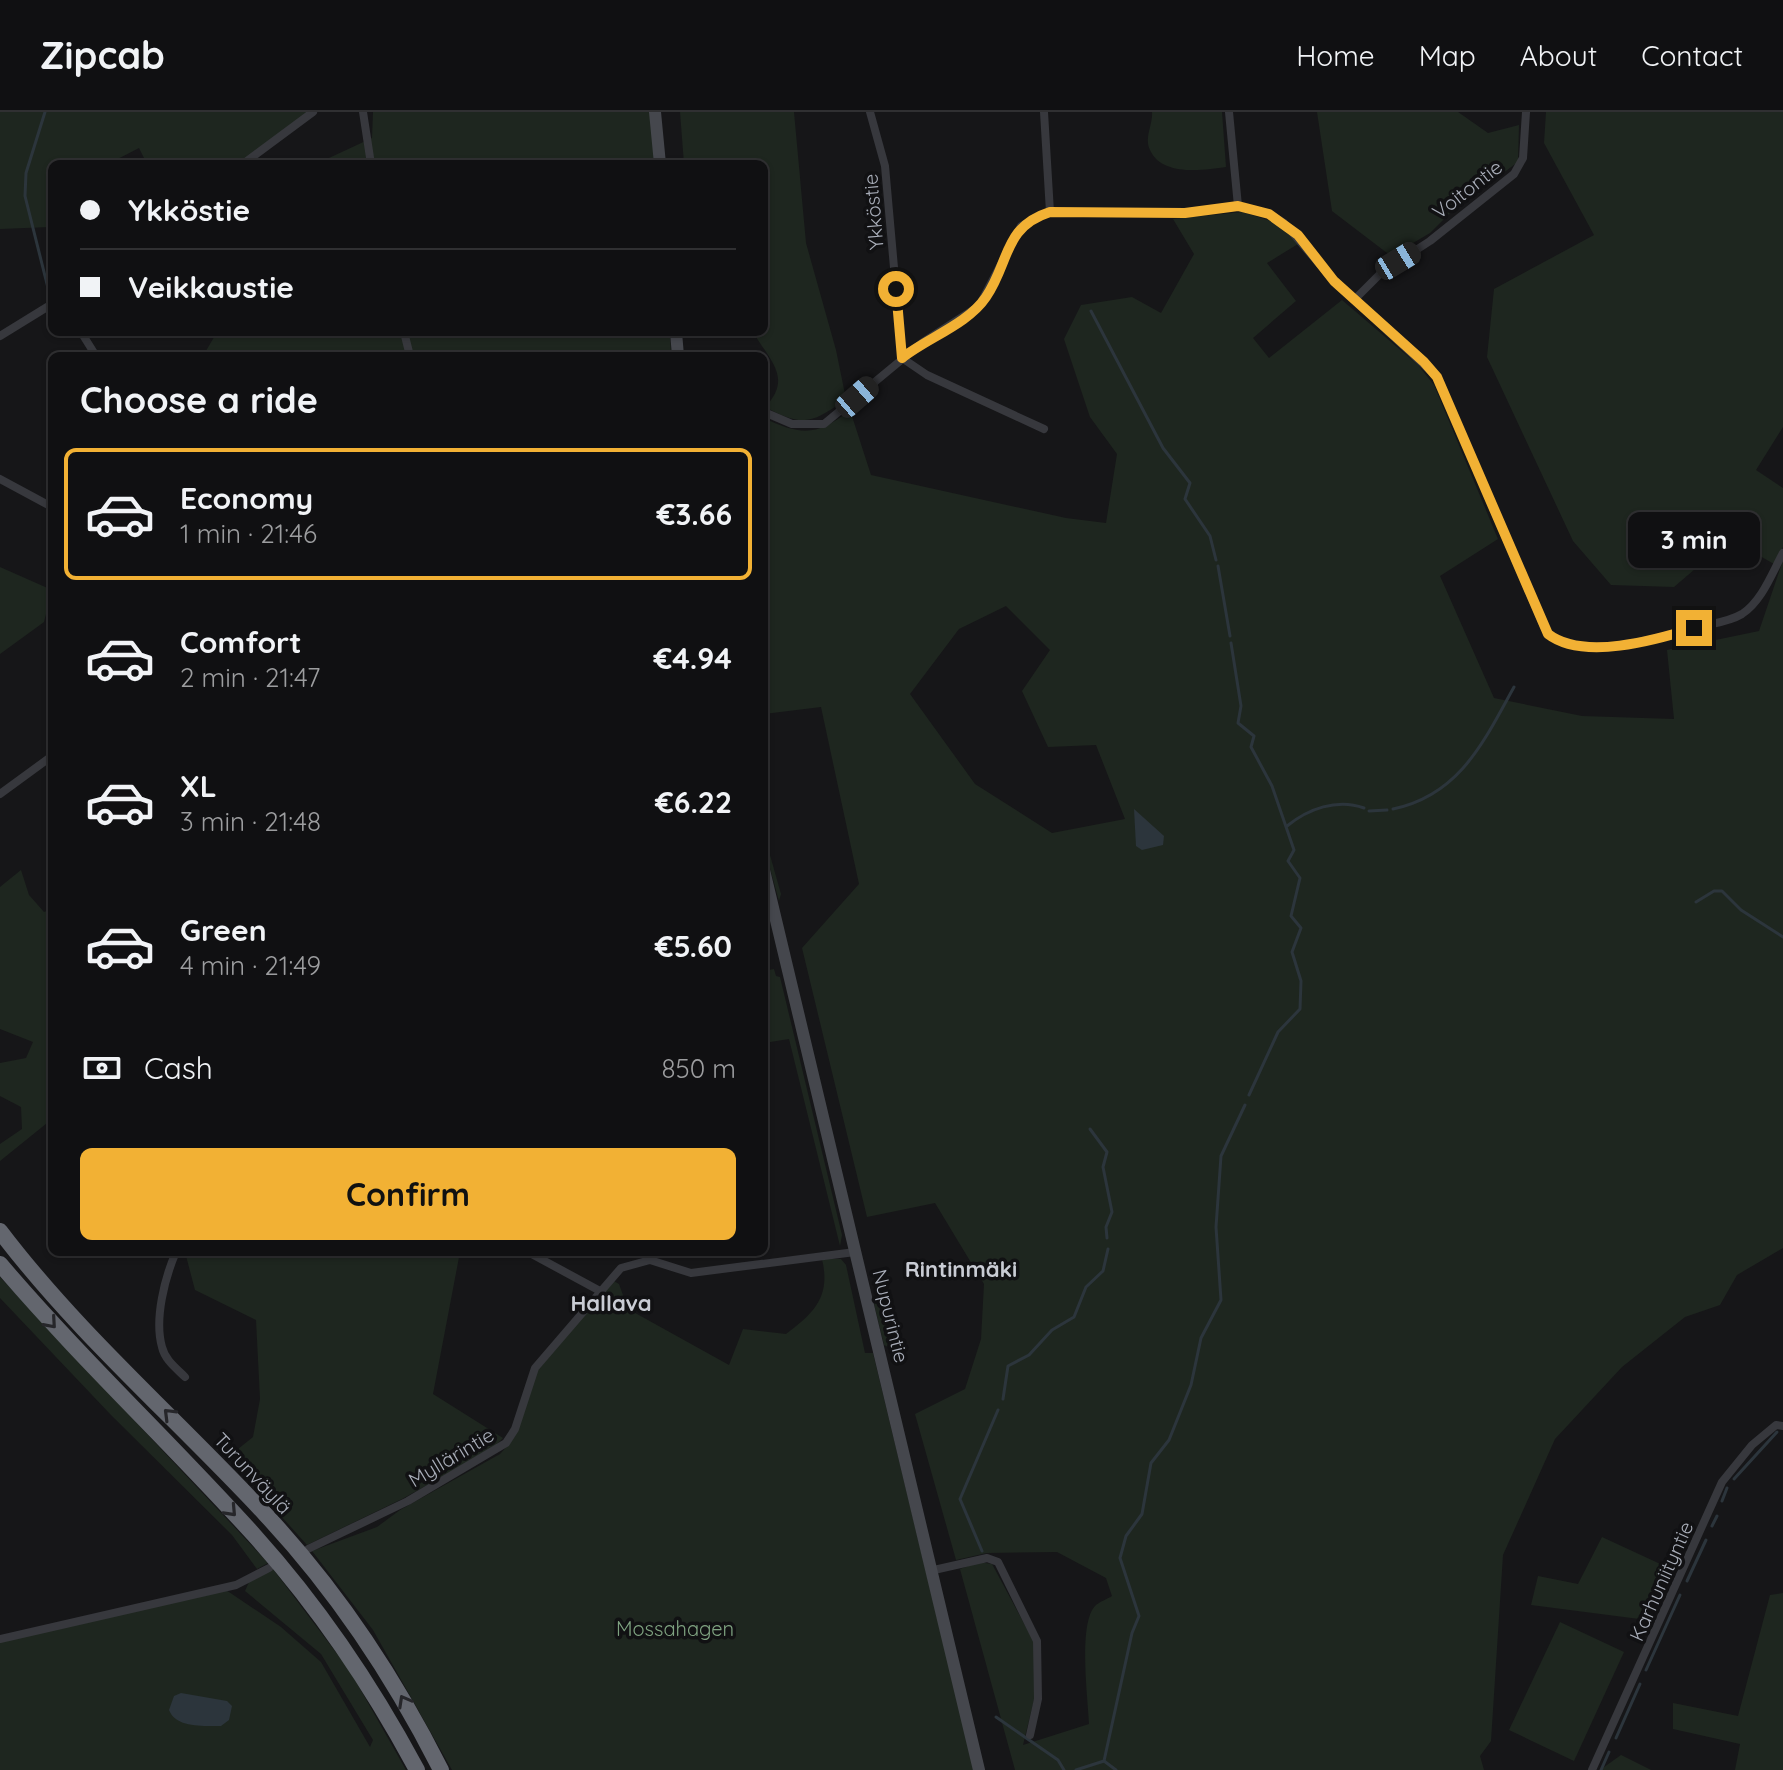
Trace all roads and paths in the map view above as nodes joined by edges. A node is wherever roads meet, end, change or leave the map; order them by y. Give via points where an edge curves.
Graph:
1 (313, 112) edge
2 (363, 112) edge
3 (655, 112) edge
4 (870, 112) edge
5 (1044, 112) edge
6 (1229, 112) edge
7 (1526, 112) edge
8 (248, 160) edge
9 (370, 160) edge
10 (660, 160) edge
11 (1238, 206) junction
12 (1050, 212) junction
13 (1354, 300) junction
14 (48, 306) edge
15 (0, 336) edge
16 (902, 358) junction
17 (768, 414) edge
18 (1044, 429) dead end
19 (0, 479) edge
20 (48, 505) edge
21 (1783, 553) edge
22 (48, 759) edge
23 (0, 794) edge
24 (768, 887) edge
25 (0, 1231) edge
26 (855, 1252) junction
27 (175, 1256) edge
28 (535, 1256) edge
29 (0, 1264) edge
30 (600, 1291) junction
31 (185, 1377) dead end
32 (1783, 1426) edge
33 (308, 1549) dead end
34 (269, 1568) dead end
35 (934, 1570) junction
36 (0, 1639) edge
37 (1030, 1735) dead end
38 (417, 1770) edge
39 (441, 1770) edge
40 (979, 1770) edge
41 (1592, 1770) edge

1 - 8 street
2 - 9 street
3 - 10 main road
4 - 16 street, Ykköstie via 885,166
5 - 12 street
6 - 11 street
7 - 13 street, Voitontie via 1523,158 1514,174 1382,272
11 - 12 street via 1185,213
11 - 13 street via 1284,223
12 - 16 street via 1030,220 1016,234 979,306
13 - 21 street via 1437,377 1544,627 1556,640 1590,647 1627,644 1731,619 1756,600
14 - 15 street
16 - 17 street via 824,424 792,424
16 - 18 street via 927,375
19 - 20 street
22 - 23 street
24 - 26 main road, Nupurintie
39 -> 25 highway, Turunväylä via 389,1673 333,1593 268,1517 66,1309
26 - 30 street, Myllärintie via 691,1273 639,1261 615,1272
26 - 35 main road, Nupurintie
27 - 31 street via 163,1297 161,1346
28 - 30 street
29 -> 38 highway, Turunväylä via 315,1608 372,1689
30 - 33 street, Myllärintie via 535,1368 506,1443 408,1501
32 - 41 street, Karhuniityntie via 1776,1425 1752,1445 1722,1482
34 - 36 street via 236,1585
35 - 37 street via 987,1558 998,1562 1037,1641 1038,1699
35 - 40 main road, Nupurintie

